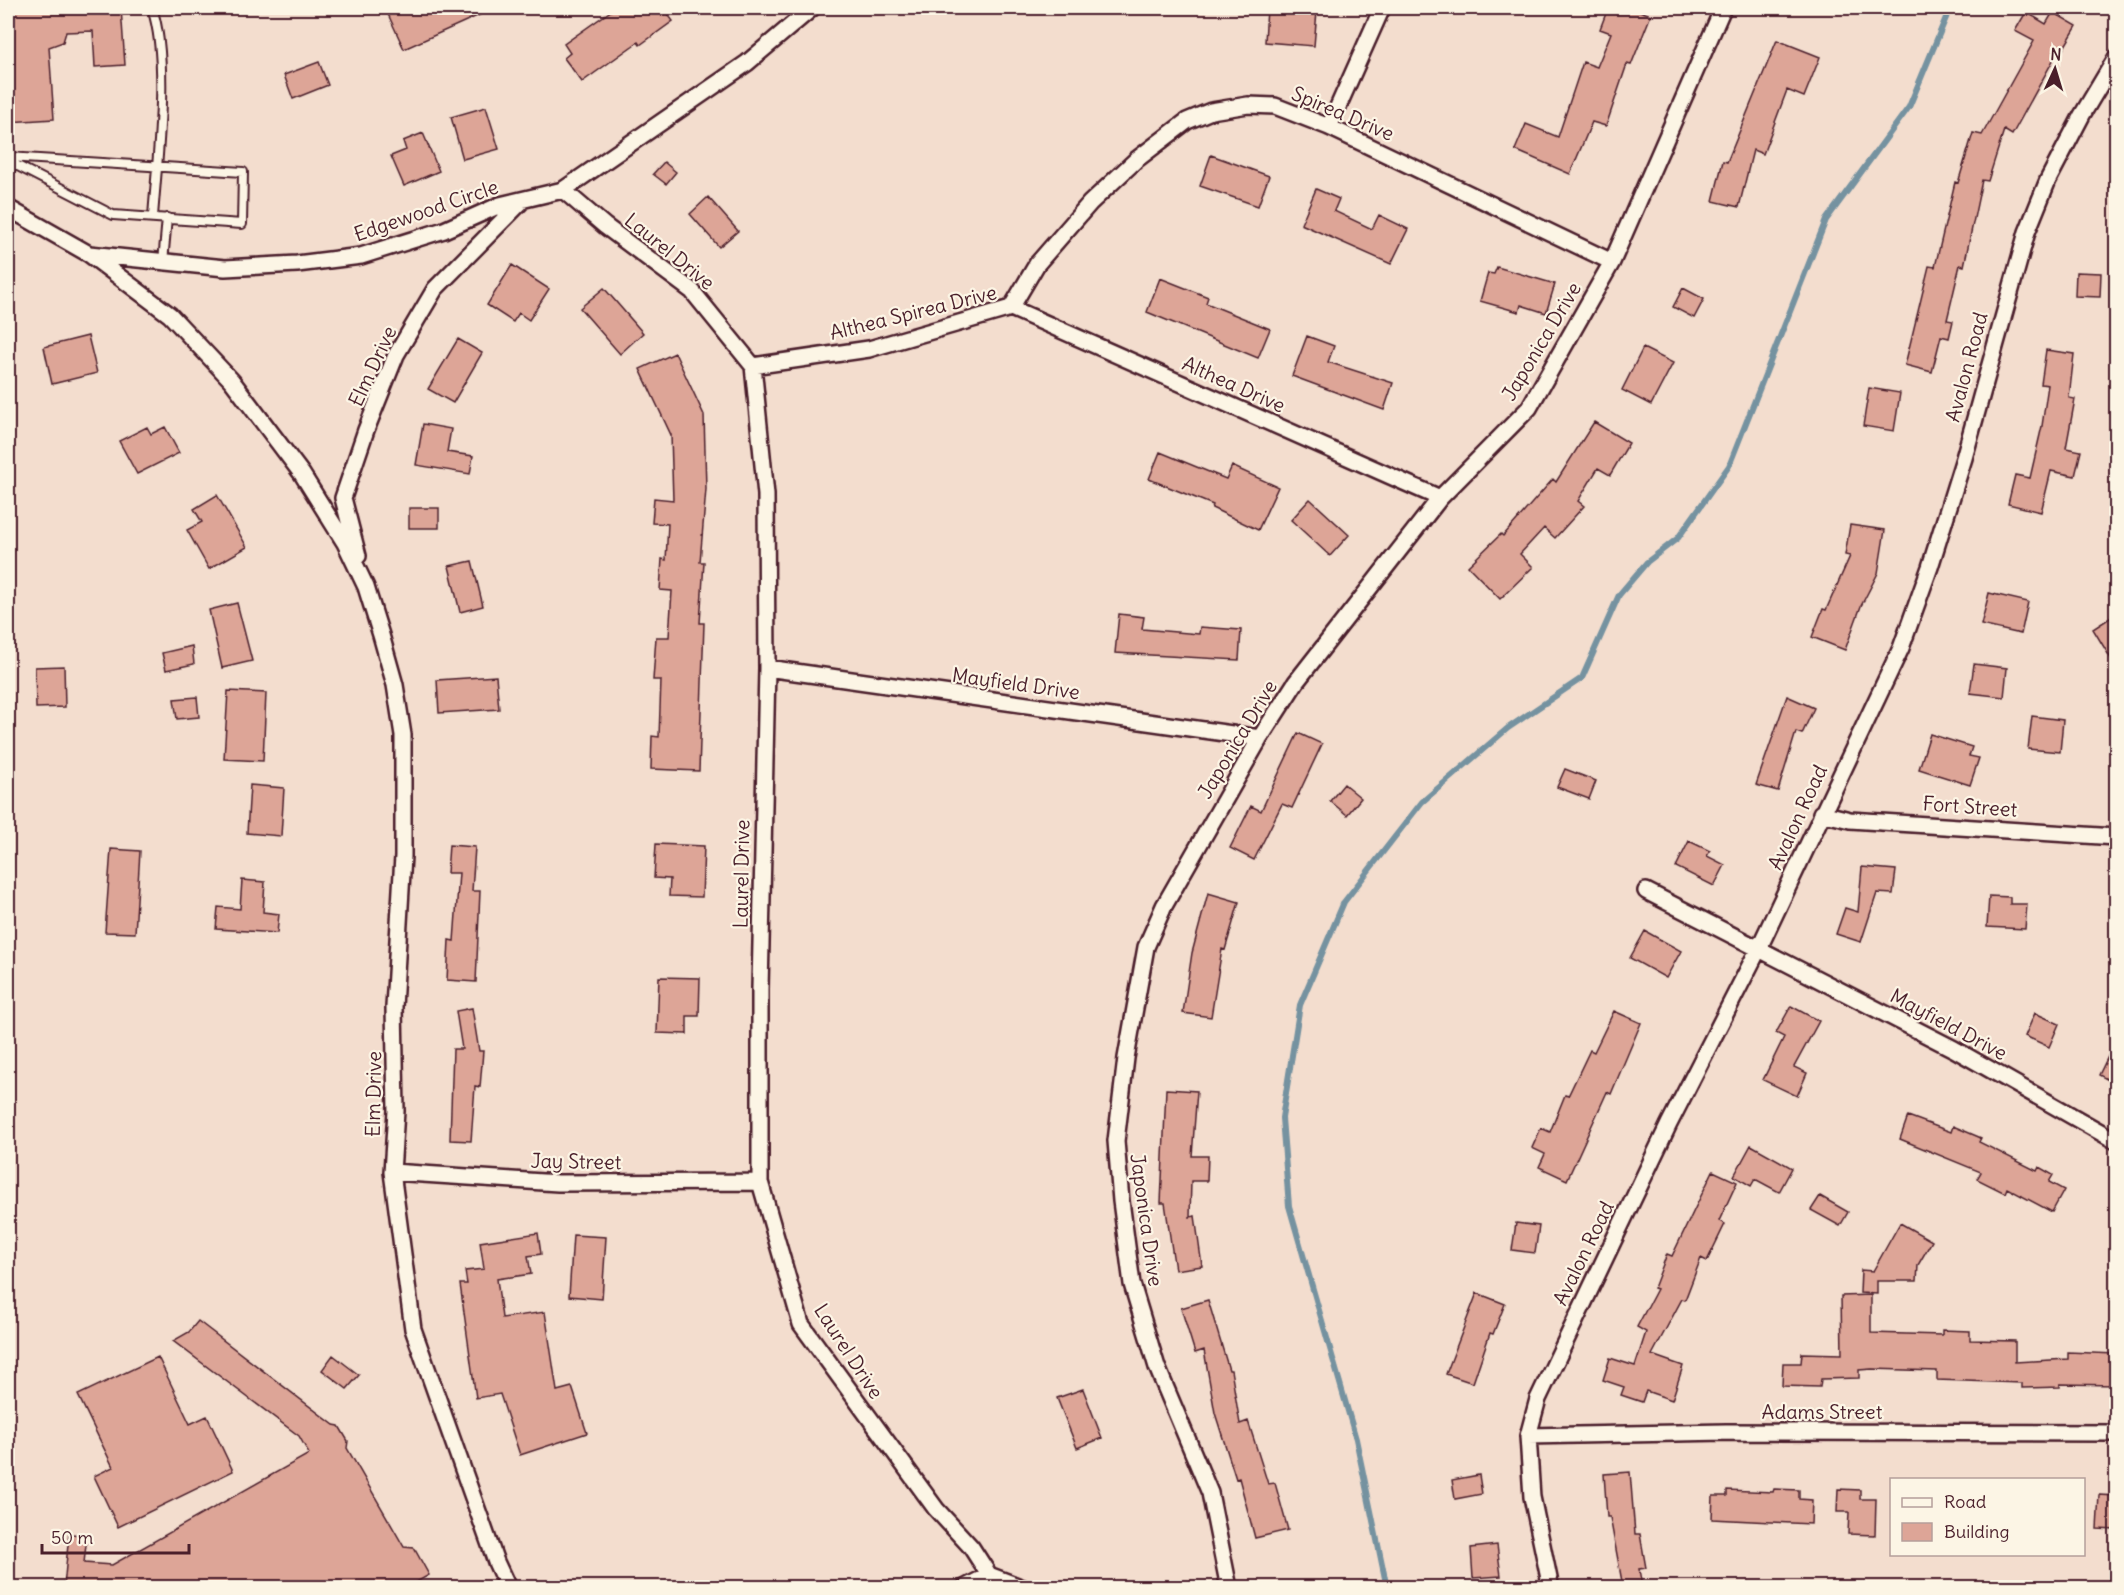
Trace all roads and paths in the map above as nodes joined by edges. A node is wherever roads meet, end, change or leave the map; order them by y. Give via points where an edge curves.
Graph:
1 (152, 8) edge
2 (812, 8) edge
3 (1382, 8) edge
4 (1723, 8) edge
5 (2116, 58) edge
6 (1329, 127) junction
7 (8, 157) edge
8 (8, 161) edge
9 (156, 165) junction
10 (563, 190) junction
11 (525, 198) junction
12 (8, 207) edge
13 (153, 217) junction
14 (167, 218) junction
15 (88, 254) junction
16 (1612, 262) junction
17 (163, 263) junction
18 (1011, 309) junction
19 (753, 366) junction
20 (1440, 498) junction
21 (366, 587) junction
22 (767, 668) junction
23 (1260, 738) junction
24 (1821, 813) junction
25 (2116, 837) edge
26 (1646, 891) dead end
27 (1760, 948) junction
28 (2116, 1141) edge
29 (392, 1172) junction
30 (760, 1182) junction
31 (2116, 1433) edge
32 (1528, 1436) junction
33 (989, 1575) junction
34 (508, 1587) edge
35 (964, 1587) edge
36 (1023, 1587) edge
37 (1229, 1587) edge
38 (1551, 1587) edge

1 - 9 lane via 160,31
2 - 10 street, Edgewood Circle via 747,63
3 - 6 street
4 - 16 street, Japonica Drive
5 - 24 street, Avalon Road via 2048,180 2027,232 1930,567 1901,648
6 - 16 street, Spirea Drive
6 - 18 street, Spirea Drive via 1275,106 1248,105 1211,111 1186,122 1136,160 1090,203 1037,264
7 - 9 lane
8 - 13 lane via 113,214
9 - 13 lane
9 - 14 lane via 243,172 242,224
10 - 11 street, Edgewood Circle
10 - 19 street, Laurel Drive via 692,291
11 - 17 street, Edgewood Circle via 444,230 361,256 225,268
11 - 21 street, Elm Drive via 435,289 396,355 343,498
12 - 15 street, Edgewood Circle
13 - 14 lane
14 - 17 lane
15 - 17 street, Edgewood Circle
15 - 21 street, Elm Drive via 170,315 232,381 302,474 345,543
16 - 20 street, Japonica Drive via 1529,408
18 - 19 street, Althea Spirea Drive via 869,349
18 - 20 street, Althea Drive
19 - 22 street, Laurel Drive via 766,495
20 - 23 street, Japonica Drive via 1296,682
21 - 29 street, Elm Drive via 395,685 403,735 403,856 394,1007 396,1111
22 - 23 street, Mayfield Drive
22 - 30 street, Laurel Drive
23 - 37 street, Japonica Drive via 1164,906 1146,947 1116,1141 1132,1284 1157,1367 1210,1493
24 - 25 street, Fort Street via 1850,820
24 - 27 street, Avalon Road
26 - 27 street, Mayfield Drive
27 - 28 street, Mayfield Drive via 1953,1049
27 - 32 street, Avalon Road via 1561,1346 1538,1400
29 - 30 street, Jay Street via 558,1183
29 - 34 street, Elm Drive via 413,1329
30 - 33 street, Laurel Drive via 801,1324 929,1500
31 - 32 street, Adams Street
32 - 38 street, Avalon Road via 1532,1497
33 - 35 street
33 - 36 street

